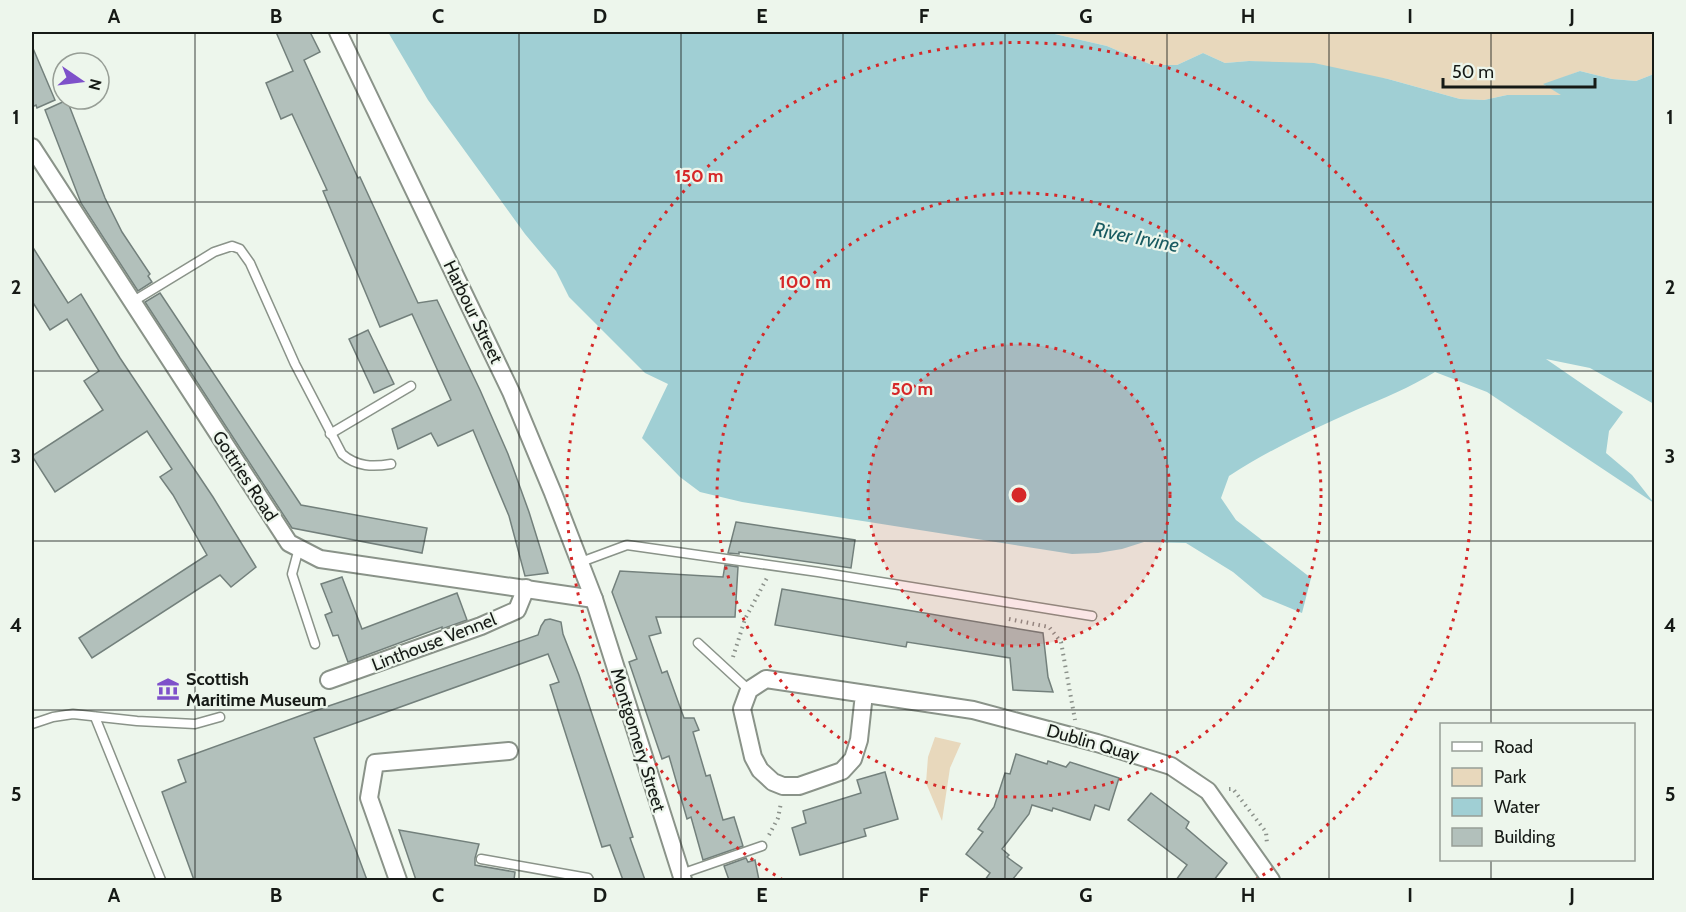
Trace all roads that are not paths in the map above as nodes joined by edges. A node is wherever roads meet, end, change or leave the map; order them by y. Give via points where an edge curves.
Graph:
1 (338, 32) edge
2 (32, 150) edge
3 (132, 302) junction
4 (411, 386) dead end
5 (330, 434) junction
6 (391, 464) dead end
7 (299, 548) junction
8 (581, 562) junction
9 (526, 588) junction
10 (594, 599) junction
11 (1092, 616) dead end
12 (698, 643) dead end
13 (315, 644) dead end
14 (329, 680) dead end
15 (749, 690) junction
16 (864, 694) junction
17 (95, 717) junction
18 (220, 717) dead end
19 (32, 724) edge
20 (509, 750) dead end
21 (762, 846) road end
22 (481, 859) dead end
23 (682, 877) edge
24 (161, 880) edge
25 (398, 880) edge
26 (589, 880) edge
27 (1271, 880) edge

1 - 8 street, Harbour Street via 511,392
2 - 3 street, Gottries Road
3 - 5 lane via 214,252 232,246 240,249
3 - 7 street, Gottries Road via 289,543
4 - 5 lane
5 - 6 lane via 349,460 367,466
7 - 9 street, Gottries Road via 320,559
7 - 13 lane via 292,574
8 - 10 street, Harbour Street
8 - 11 lane via 627,545
9 - 10 street, Gottries Road
9 - 14 street, Linthouse Vennel via 517,610
10 - 23 street, Montgomery Street
12 - 15 lane
15 - 16 street, Dublin Quay via 766,679
15 - 16 street via 742,709 753,757 760,770 783,786 799,786 842,771 853,759
16 - 27 street, Dublin Quay via 973,710 1170,766 1208,791
17 - 18 lane via 195,724
17 - 19 lane via 73,714
17 - 24 lane
20 - 25 street via 375,764 369,798
21 - 23 lane
22 - 26 lane

